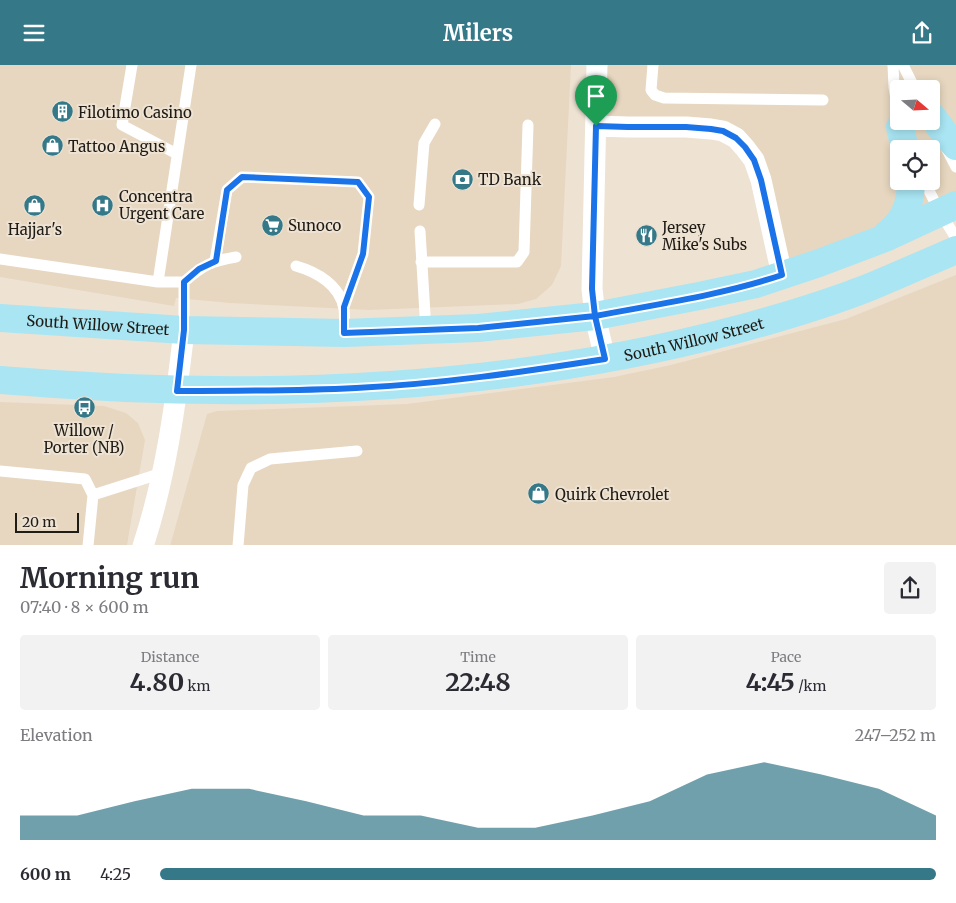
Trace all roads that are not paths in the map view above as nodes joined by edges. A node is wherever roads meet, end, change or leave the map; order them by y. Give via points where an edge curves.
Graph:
1 (132, 65) edge
2 (191, 65) edge
3 (597, 65) edge
4 (653, 65) edge
5 (893, 65) edge
6 (903, 65) edge
7 (910, 80) edge
8 (823, 100) dead end
9 (435, 124) dead end
10 (528, 125) dead end
11 (596, 126) junction
12 (940, 128) edge
13 (937, 130) edge
14 (902, 133) edge
15 (956, 146) edge
16 (177, 154) junction
17 (956, 167) edge
18 (910, 190) edge
19 (932, 190) edge
20 (419, 205) dead end
21 (948, 209) edge
22 (420, 231) dead end
23 (956, 238) edge
24 (878, 240) junction
25 (956, 250) edge
26 (236, 257) dead end
27 (0, 259) edge
28 (216, 261) junction
29 (421, 262) junction
30 (296, 265) dead end
31 (782, 275) junction
32 (158, 282) junction
33 (184, 282) junction
34 (595, 316) junction
35 (0, 318) edge
36 (344, 320) junction
37 (184, 330) junction
38 (426, 331) junction
39 (605, 359) junction
40 (0, 380) edge
41 (177, 391) junction
42 (356, 451) dead end
43 (0, 471) edge
44 (162, 473) junction
45 (93, 495) junction
46 (88, 545) edge
47 (142, 545) edge
48 (238, 545) edge

1 - 16 lane via 122,125
2 - 16 lane
3 - 11 street
4 - 8 lane via 651,90 664,98
5 - 14 lane
6 - 7 lane
9 - 20 lane via 424,143
10 - 29 lane via 524,252 517,262
11 - 31 street via 711,129 736,138 754,160 761,180
11 - 34 street via 592,289
12 - 15 main road
13 - 17 lane
16 - 32 lane
18 - 24 main road via 906,213 895,229
19 - 21 lane
21 - 23 lane
21 - 24 main road, South Willow Street
22 - 29 lane
24 - 31 main road, South Willow Street
25 - 39 main road, South Willow Street via 870,287 778,318
26 - 28 lane
27 - 32 lane
28 - 33 lane via 199,269
28 - 36 lane via 227,190 242,177 358,182 369,197 363,254
29 - 38 lane
30 - 36 lane via 328,280 338,293
31 - 34 main road, South Willow Street via 699,296
32 - 33 lane
33 - 37 lane
34 - 38 main road, South Willow Street
34 - 39 street
35 - 37 main road, South Willow Street
36 - 37 main road, South Willow Street
36 - 38 main road, South Willow Street
37 - 41 street
39 - 41 main road, South Willow Street via 499,375 365,387
40 - 41 main road, South Willow Street
41 - 44 street
42 - 48 lane via 270,459 251,468 243,485
43 - 45 lane via 86,479
44 - 45 lane
44 - 47 street
45 - 46 lane

